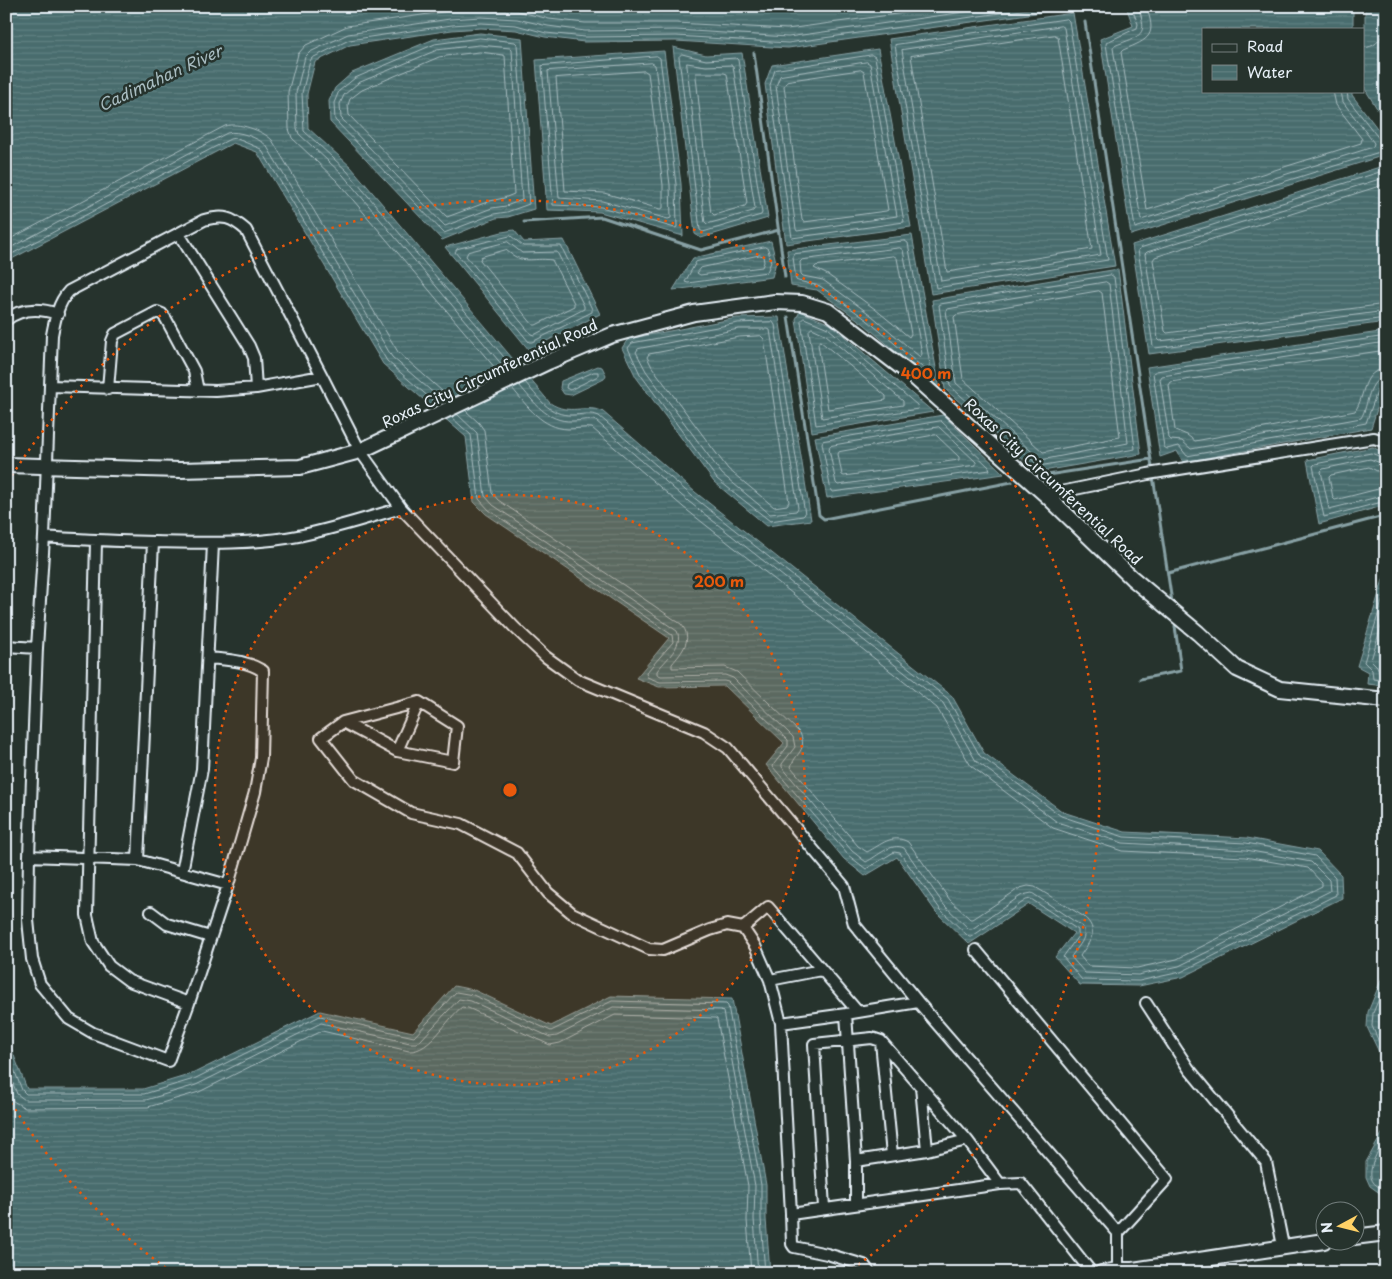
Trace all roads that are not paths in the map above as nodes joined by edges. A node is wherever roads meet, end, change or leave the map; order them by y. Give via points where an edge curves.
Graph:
1 (179, 234) junction
2 (58, 314) junction
3 (6, 320) edge
4 (322, 376) junction
5 (50, 386) junction
6 (108, 388) junction
7 (256, 388) junction
8 (198, 391) junction
9 (1386, 442) edge
10 (360, 451) junction
11 (6, 465) edge
12 (47, 466) junction
13 (1046, 495) junction
14 (401, 508) junction
15 (44, 537) junction
16 (96, 542) junction
17 (153, 542) junction
18 (213, 544) junction
19 (6, 646) edge
20 (37, 648) junction
21 (208, 658) junction
22 (1386, 700) edge
23 (419, 702) junction
24 (343, 722) junction
25 (397, 751) junction
26 (29, 856) junction
27 (88, 858) junction
28 (138, 860) junction
29 (182, 872) junction
30 (228, 885) junction
31 (151, 912) dead end
32 (743, 928) junction
33 (210, 937) junction
34 (976, 950) dead end
35 (821, 970) junction
36 (770, 980) junction
37 (918, 1002) junction
38 (1146, 1003) dead end
39 (189, 1004) junction
40 (858, 1012) junction
41 (846, 1014) junction
42 (781, 1023) junction
43 (849, 1040) junction
44 (881, 1041) junction
45 (920, 1087) junction
46 (967, 1140) junction
47 (927, 1150) junction
48 (892, 1155) junction
49 (856, 1160) junction
50 (1000, 1184) junction
51 (856, 1204) junction
52 (824, 1208) junction
53 (791, 1214) junction
54 (1386, 1233) edge
55 (1118, 1234) junction
56 (1364, 1236) edge
57 (1314, 1242) edge
58 (1283, 1246) junction
59 (1118, 1270) junction
60 (1134, 1271) edge
61 (870, 1273) edge
62 (1092, 1273) edge
63 (1101, 1273) edge

1 - 2 street via 69,292 61,300
1 - 4 street via 216,217 228,217 246,230
1 - 7 street via 249,346 254,358
2 - 3 street via 31,309
2 - 5 street via 52,335
4 - 7 street
4 - 10 street
5 - 6 street
5 - 12 street
6 - 8 street
6 - 8 street via 114,334 158,312 166,319 194,371
7 - 8 street
9 - 13 street via 1374,438 1148,474
10 - 12 main road, Roxas City Circumferential Road via 300,467 180,470
10 - 13 main road, Roxas City Circumferential Road via 612,335 694,313 775,302 802,303 828,311 894,361
10 - 14 street
11 - 12 main road, Roxas City Circumferential Road
12 - 15 street
13 - 22 main road, Roxas City Circumferential Road via 1132,578 1237,669 1280,690
14 - 18 street via 297,536
14 - 37 street via 546,657 578,680 704,732 728,748 844,886 854,924
15 - 16 street
15 - 20 street
16 - 17 street
16 - 27 street
17 - 18 street
17 - 28 street
18 - 21 street
19 - 20 street
20 - 26 street
21 - 29 street via 202,769
21 - 30 street via 244,662 263,671 261,758 255,792
23 - 24 street
23 - 25 street
23 - 25 street via 457,726 453,762
24 - 25 street
24 - 32 street via 322,738 354,780 411,814 461,824 517,853 548,892 572,913 649,949 663,950 727,925
26 - 27 street
26 - 39 street via 28,920 32,959 40,984 69,1018 93,1033 168,1061
27 - 28 street
27 - 39 street via 87,914 93,942 109,966 128,981
28 - 29 street
29 - 30 street
30 - 33 street
31 - 33 street via 167,924
32 - 35 street via 768,907
32 - 36 street
33 - 39 street
34 - 55 street via 1166,1179
35 - 36 street
35 - 40 street
36 - 42 street
37 - 40 street
37 - 55 street
38 - 58 street via 1189,1069 1266,1162
40 - 41 street
41 - 42 street
41 - 43 street
42 - 53 street
43 - 44 street via 872,1038
43 - 49 street
43 - 52 street via 814,1044
44 - 45 street
44 - 48 street
45 - 46 street
45 - 47 street
46 - 47 street
46 - 50 street
47 - 48 street
48 - 49 street
49 - 51 street
50 - 51 street
50 - 62 street via 1021,1183
51 - 52 street
52 - 53 street
53 - 61 street via 794,1248 864,1265
54 - 56 main road
55 - 59 street
57 - 58 main road
58 - 60 main road
59 - 60 main road
59 - 63 main road

